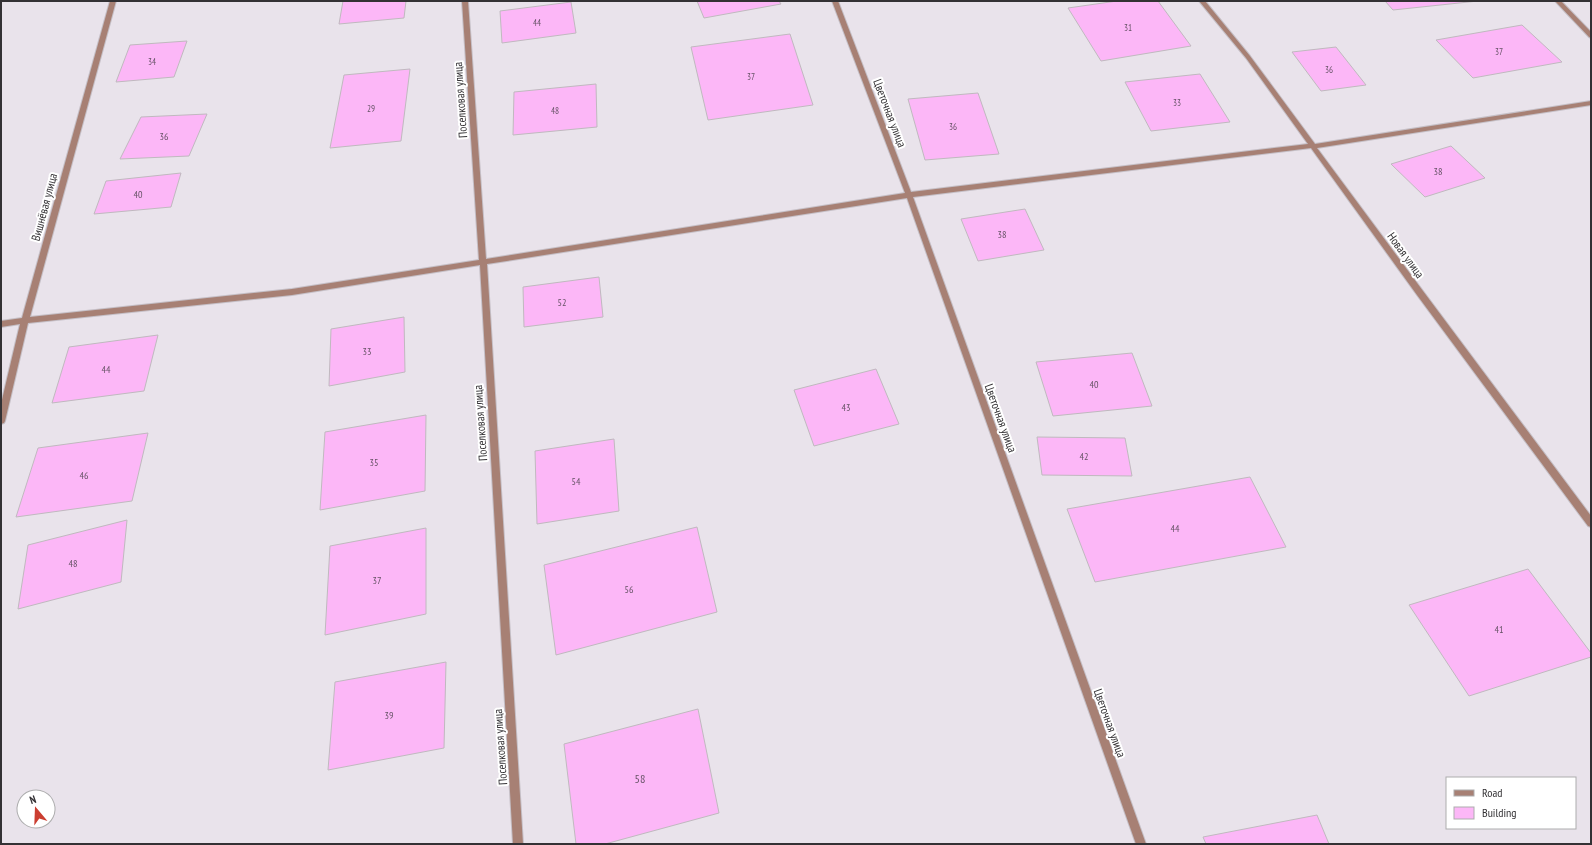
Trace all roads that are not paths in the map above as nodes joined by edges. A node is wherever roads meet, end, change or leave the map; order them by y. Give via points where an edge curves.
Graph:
1 (113, 1) edge
2 (465, 1) edge
3 (835, 1) edge
4 (1202, 1) edge
5 (1558, 1) edge
6 (1591, 36) edge
7 (1591, 103) edge
8 (1313, 146) junction
9 (909, 195) junction
10 (483, 263) junction
11 (24, 320) junction
12 (1, 324) edge
13 (1, 421) edge
14 (1591, 523) edge
15 (518, 844) edge
16 (1141, 844) edge

1 - 11 street, Вишнёвая улица
2 - 10 street, Поселковая улица
3 - 9 street, Цветочная улица
4 - 8 street, Новая улица via 1248,56
5 - 6 street
7 - 8 street
8 - 9 street
8 - 14 street, Новая улица
9 - 10 street
9 - 16 street, Цветочная улица
10 - 11 street via 292,292
10 - 15 street, Поселковая улица
11 - 12 street
11 - 13 street, Вишнёвая улица

